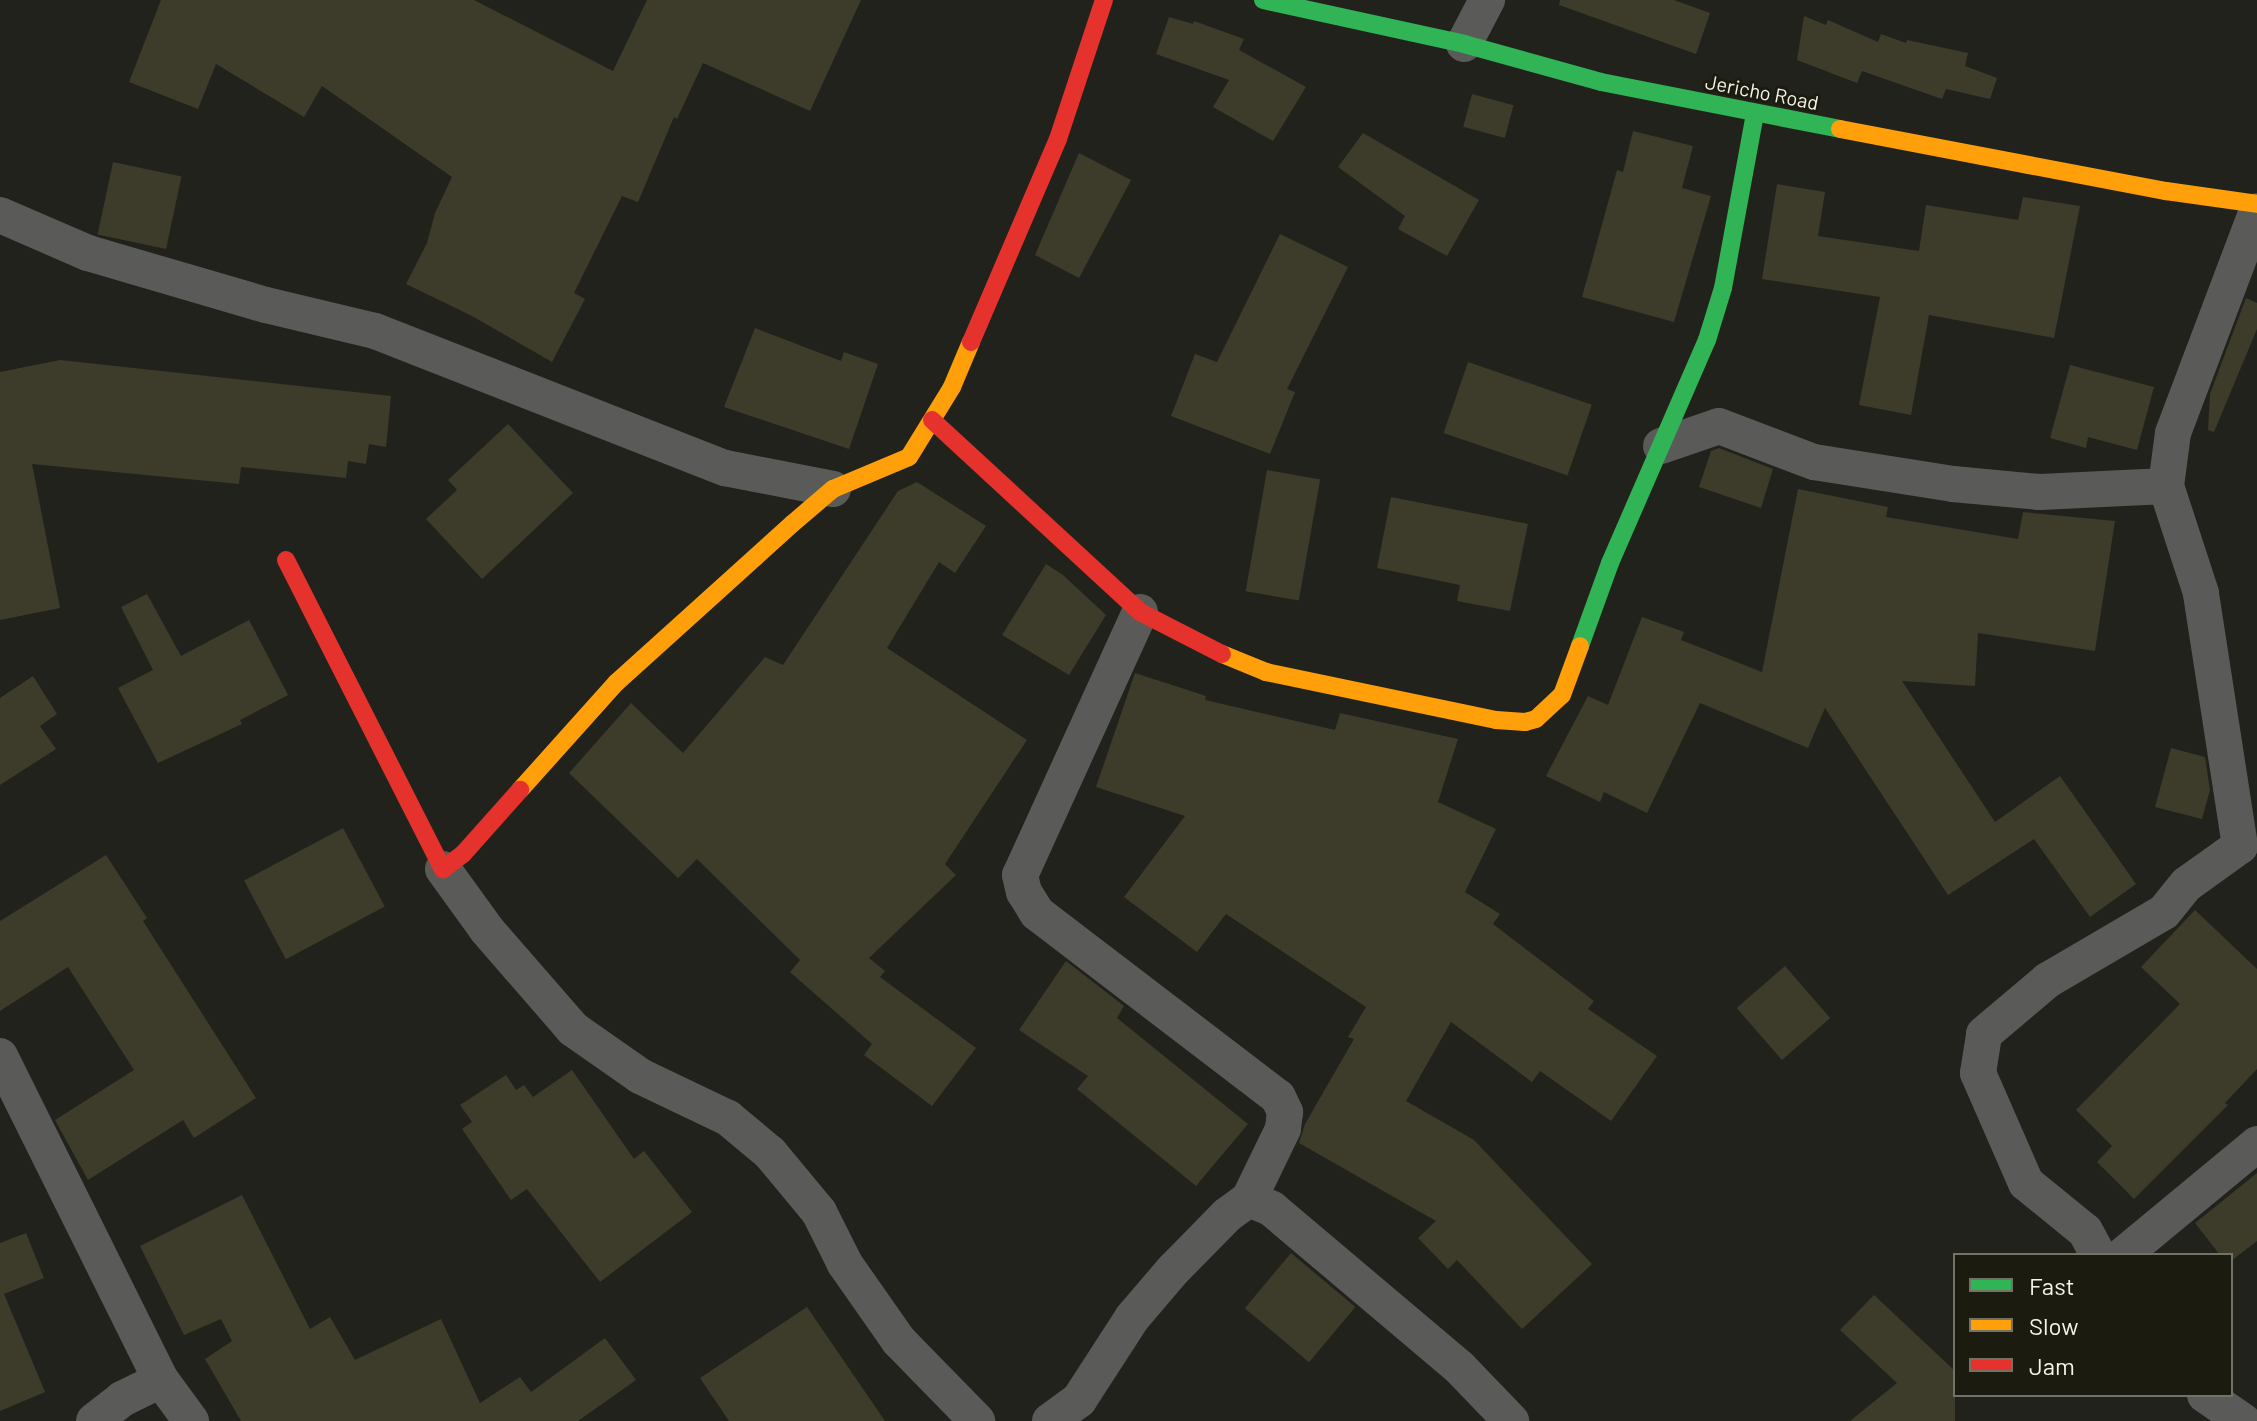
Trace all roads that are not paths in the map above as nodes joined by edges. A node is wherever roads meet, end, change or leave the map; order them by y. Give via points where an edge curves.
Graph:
1 (1104, 0) edge
2 (1263, 0) edge
3 (1487, 0) edge
4 (1464, 44) junction
5 (1755, 113) junction
6 (2257, 204) edge
7 (2257, 211) edge
8 (0, 215) edge
9 (1696, 366) junction
10 (932, 420) junction
11 (1719, 426) junction
12 (1661, 446) junction
13 (2166, 486) junction
14 (833, 489) junction
15 (286, 560) dead end
16 (1140, 612) junction
17 (443, 869) junction
18 (0, 1056) edge
19 (2257, 1144) edge
20 (1249, 1199) junction
21 (2097, 1253) edge
22 (2125, 1253) edge
23 (161, 1380) junction
24 (2208, 1397) edge
25 (94, 1421) edge
26 (191, 1421) edge
27 (977, 1421) edge
28 (1050, 1421) edge
29 (1511, 1421) edge
30 (2243, 1421) edge

1 - 10 street via 1058,139 952,387
2 - 4 street, Jericho Road
3 - 4 street
4 - 5 street, Jericho Road via 1601,82
5 - 6 street, Jericho Road
5 - 9 street via 1723,288
7 - 13 street via 2173,433
8 - 14 street via 88,253 375,331 725,468
9 - 11 street
9 - 12 street
10 - 14 street via 899,464
10 - 16 street
11 - 12 street
11 - 13 street via 1814,462 1953,484 2040,492
12 - 16 street via 1610,563 1562,695 1536,719 1496,720 1266,672
13 - 21 street via 2201,593 2240,846 2187,884 2164,912 2048,980 1984,1034 1978,1073 2026,1183 2085,1231
14 - 17 street via 616,683 463,854
15 - 17 street
16 - 20 street via 1020,875 1037,913 1278,1097 1285,1112 1283,1129
17 - 27 street via 487,930 573,1029 640,1076 728,1118 770,1153 819,1212 845,1264 899,1341
18 - 23 street
19 - 22 street
20 - 28 street via 1173,1270 1132,1318 1079,1400
20 - 29 street via 1272,1209 1437,1348
23 - 25 street via 122,1399
23 - 26 street
24 - 30 street

